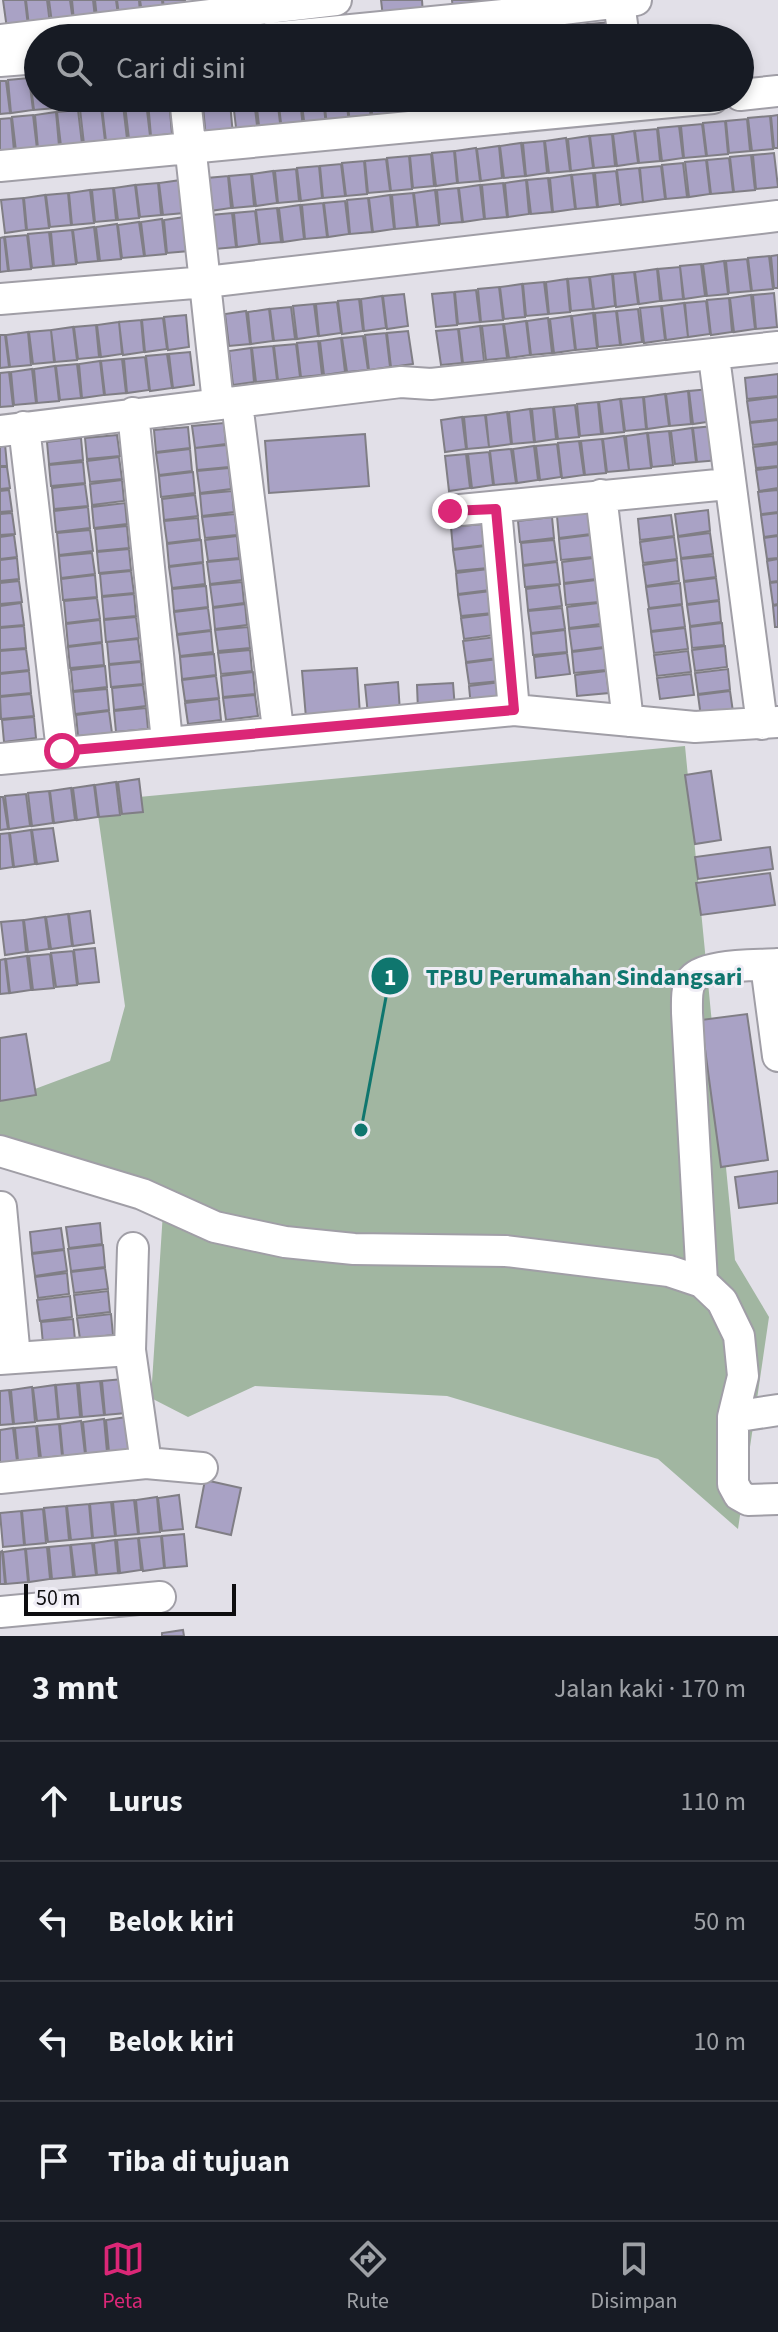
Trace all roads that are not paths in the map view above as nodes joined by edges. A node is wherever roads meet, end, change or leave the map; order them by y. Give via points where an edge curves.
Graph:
1 (336, 0) edge
2 (628, 1) edge
3 (562, 4) edge
4 (449, 10) edge
5 (134, 24) edge
6 (339, 24) edge
7 (373, 24) edge
8 (626, 24) edge
9 (24, 37) edge
10 (0, 40) edge
11 (24, 59) edge
12 (0, 61) edge
13 (778, 91) edge
14 (754, 94) edge
15 (186, 112) edge
16 (534, 112) edge
17 (189, 147) junction
18 (0, 166) edge
19 (778, 216) edge
20 (206, 282) junction
21 (0, 299) edge
22 (778, 347) edge
23 (714, 357) junction
24 (227, 403) junction
25 (133, 413) junction
26 (12, 429) edge
27 (728, 484) junction
28 (601, 495) junction
29 (496, 509) junction
30 (450, 511) dead end
31 (514, 710) junction
32 (628, 721) junction
33 (770, 723) edge
34 (278, 729) junction
35 (167, 741) junction
36 (62, 751) junction
37 (0, 759) edge
38 (772, 964) edge
39 (778, 1056) edge
40 (0, 1151) edge
41 (1, 1207) edge
42 (133, 1248) dead end
43 (702, 1282) junction
44 (130, 1350) junction
45 (7, 1359) edge
46 (778, 1410) edge
47 (733, 1417) junction
48 (146, 1463) junction
49 (202, 1468) dead end
50 (0, 1478) edge
51 (778, 1499) edge
52 (160, 1597) dead end
53 (0, 1612) edge

1 - 5 street
1 - 6 street
2 - 3 street
2 - 8 street
3 - 4 street
4 - 7 street
9 - 10 street
11 - 12 street
13 - 14 street
15 - 17 street
16 - 17 street
17 - 18 street
17 - 20 street
19 - 20 street
20 - 21 street
20 - 24 street
22 - 23 street
23 - 24 street via 431,384 401,382
23 - 27 street
24 - 25 street
24 - 34 street
25 - 26 street
25 - 35 street
26 - 36 street
27 - 28 street
27 - 33 street
28 - 29 street
28 - 32 street
29 - 30 street
29 - 31 street
31 - 32 street
31 - 34 street
32 - 33 street via 695,727
34 - 35 street
35 - 36 street
36 - 37 street
38 - 39 street
38 - 43 street via 713,969 689,983
40 - 43 street via 142,1194 215,1227 285,1242 354,1249 506,1251 669,1271
41 - 45 street
42 - 44 street
43 - 47 street via 722,1301 739,1336 743,1376
44 - 45 street
44 - 48 street
46 - 47 street
47 - 51 street via 733,1484 739,1495 748,1500
48 - 49 street
48 - 50 street
52 - 53 street

